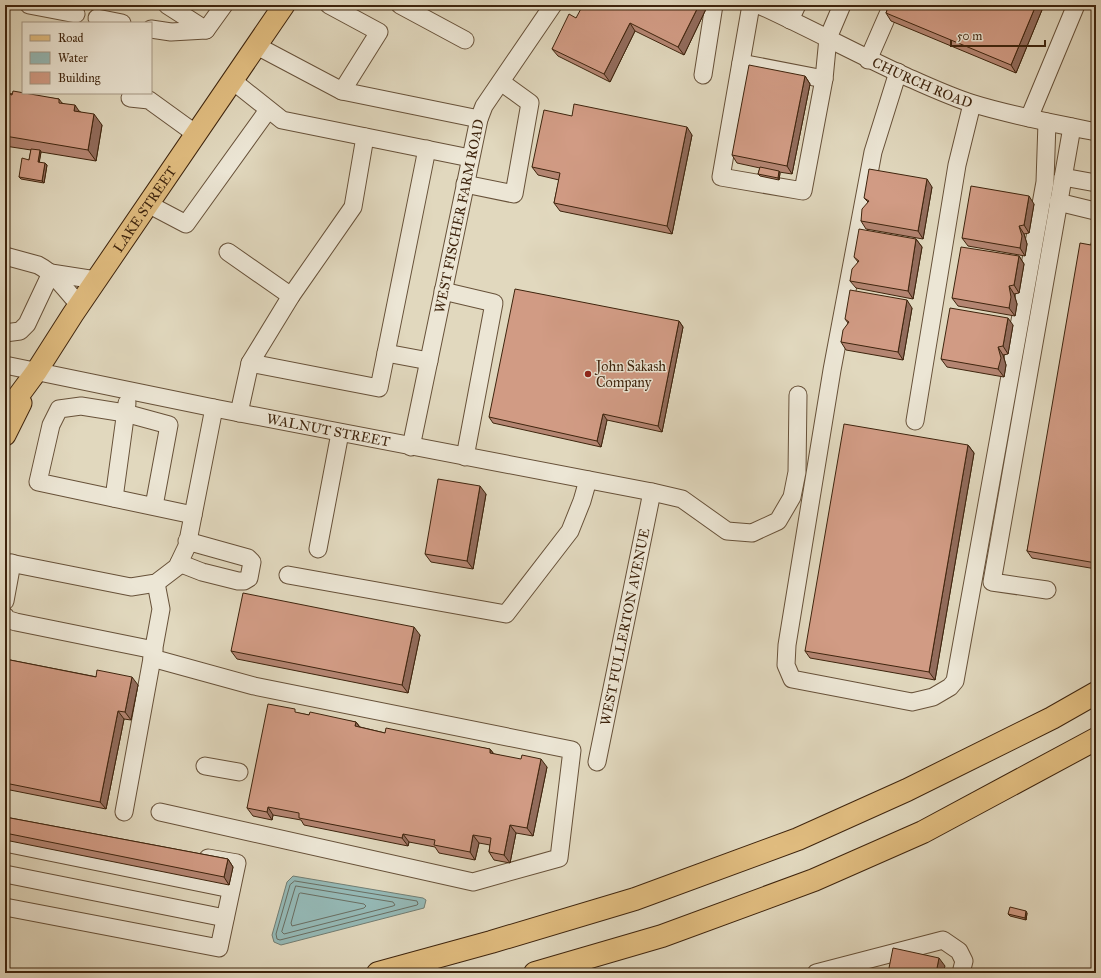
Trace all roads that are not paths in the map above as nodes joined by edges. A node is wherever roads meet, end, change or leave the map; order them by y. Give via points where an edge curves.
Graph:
1 (29, 5) edge
2 (167, 5) edge
3 (224, 5) edge
4 (284, 5) edge
5 (329, 5) edge
6 (553, 5) edge
7 (714, 5) edge
8 (752, 5) edge
9 (759, 5) edge
10 (842, 5) edge
11 (892, 5) edge
12 (1076, 5) edge
13 (411, 8) edge
14 (794, 12) edge
15 (76, 14) dead end
16 (97, 18) dead end
17 (117, 22) edge
18 (152, 29) edge
19 (206, 30) junction
20 (828, 38) junction
21 (465, 40) dead end
22 (257, 46) junction
23 (868, 60) junction
24 (740, 63) junction
25 (898, 72) junction
26 (703, 75) dead end
27 (824, 78) junction
28 (233, 81) junction
29 (501, 82) junction
30 (342, 91) junction
31 (130, 98) dead end
32 (972, 104) junction
33 (268, 110) junction
34 (1029, 118) junction
35 (479, 119) junction
36 (1047, 122) junction
37 (1072, 127) junction
38 (1096, 132) edge
39 (196, 134) junction
40 (365, 137) junction
41 (427, 149) junction
42 (470, 158) junction
43 (1062, 177) junction
44 (1096, 183) edge
45 (465, 184) junction
46 (1058, 202) junction
47 (148, 204) junction
48 (1095, 211) edge
49 (228, 252) dead end
50 (5, 256) edge
51 (51, 273) junction
52 (96, 280) junction
53 (443, 291) junction
54 (291, 296) junction
55 (79, 305) junction
56 (5, 333) edge
57 (386, 353) junction
58 (429, 361) junction
59 (250, 363) junction
60 (5, 365) edge
61 (36, 372) junction
62 (128, 390) junction
63 (798, 395) dead end
64 (214, 408) junction
65 (125, 413) junction
66 (239, 413) junction
67 (5, 414) edge
68 (915, 421) dead end
69 (340, 433) junction
70 (5, 435) edge
71 (411, 447) junction
72 (465, 457) junction
73 (588, 480) junction
74 (652, 492) junction
75 (114, 498) junction
76 (154, 506) junction
77 (193, 515) junction
78 (187, 541) junction
79 (318, 549) dead end
80 (9, 562) edge
81 (180, 563) junction
82 (288, 575) dead end
83 (156, 583) junction
84 (1046, 590) dead end
85 (5, 601) edge
86 (5, 616) edge
87 (153, 654) junction
88 (1096, 692) edge
89 (1096, 739) edge
90 (597, 762) dead end
91 (205, 766) dead end
92 (239, 772) dead end
93 (124, 812) dead end
94 (160, 812) dead end
95 (5, 843) edge
96 (191, 855) edge
97 (5, 874) edge
98 (231, 889) junction
99 (5, 907) edge
100 (225, 918) junction
101 (821, 972) edge
102 (378, 973) edge
103 (535, 973) edge
104 (961, 973) edge

1 - 15 street
2 - 19 street
3 - 19 street
4 - 22 main road, LAKE STREET
5 - 30 street via 379,32
6 - 29 street, WEST FISCHER FARM ROAD
7 - 26 street
8 - 24 street
9 - 14 street, CHURCH ROAD
10 - 20 street
11 - 23 street
12 - 34 street
13 - 21 street
14 - 20 street, CHURCH ROAD
16 - 17 street
18 - 19 street via 171,32
20 - 23 street, CHURCH ROAD
20 - 27 street
22 - 28 main road, LAKE STREET
22 - 30 street
23 - 25 street, CHURCH ROAD
24 - 27 street
24 - 27 street via 721,177 803,191
25 - 32 street, CHURCH ROAD
25 - 36 street via 873,152 832,370 788,645 786,665 792,679 912,702 933,697 956,681 1045,182
28 - 33 street
28 - 39 main road, LAKE STREET
29 - 35 street, WEST FISCHER FARM ROAD via 484,106
29 - 45 street via 530,103 514,194
30 - 35 street
31 - 39 street via 149,100
32 - 34 street, CHURCH ROAD
32 - 68 street via 957,165
33 - 40 street via 282,120
33 - 47 street via 186,224
34 - 36 street, CHURCH ROAD
35 - 42 street, WEST FISCHER FARM ROAD
36 - 37 street, CHURCH ROAD
37 - 38 street, CHURCH ROAD
37 - 43 street
39 - 47 main road, LAKE STREET
40 - 41 street
40 - 54 street via 353,207
41 - 42 street
41 - 57 street
42 - 45 street, WEST FISCHER FARM ROAD
43 - 44 street
43 - 46 street
45 - 53 street, WEST FISCHER FARM ROAD
46 - 48 street
46 - 84 street via 992,582
47 - 52 main road, LAKE STREET
49 - 54 street
50 - 51 street via 38,265
51 - 52 street
51 - 55 street
51 - 56 street via 27,324 20,331
52 - 55 main road, LAKE STREET
53 - 58 street, WEST FISCHER FARM ROAD
53 - 72 street via 494,303
54 - 59 street
55 - 61 main road, LAKE STREET
57 - 58 street
57 - 59 street via 379,388
58 - 71 street, WEST FISCHER FARM ROAD
59 - 66 street
60 - 61 street, WALNUT STREET
61 - 62 street, WALNUT STREET
61 - 67 main road, LAKE STREET
61 - 70 main road
62 - 64 street, WALNUT STREET
62 - 65 street
63 - 74 street, WALNUT STREET via 798,472 792,497 778,521 752,533 727,531 682,499
64 - 66 street, WALNUT STREET
64 - 77 street
65 - 75 street
65 - 75 street via 81,406 59,409 51,425 38,482
65 - 76 street via 168,425
66 - 69 street, WALNUT STREET
69 - 71 street, WALNUT STREET
69 - 79 street
71 - 72 street, WALNUT STREET
72 - 73 street, WALNUT STREET
73 - 74 street, WALNUT STREET
73 - 82 street via 570,531 506,614
74 - 90 street, WEST FULLERTON AVENUE
75 - 76 street
76 - 77 street
77 - 78 street
78 - 81 street
78 - 81 street via 248,558 252,562 249,578 238,581 202,572
80 - 83 street via 131,587
80 - 85 street
81 - 83 street
83 - 87 street via 161,609
86 - 87 street via 6,619 16,622
87 - 93 street
87 - 94 street via 254,686 572,750 559,858 473,882
88 - 102 highway via 1052,718 921,783 798,838 635,899
89 - 103 highway via 923,832 814,880 662,936
91 - 92 street
95 - 98 street
96 - 98 street via 237,863
97 - 100 street
98 - 100 street
99 - 100 street via 218,948
101 - 104 street via 943,940 958,951 964,961

